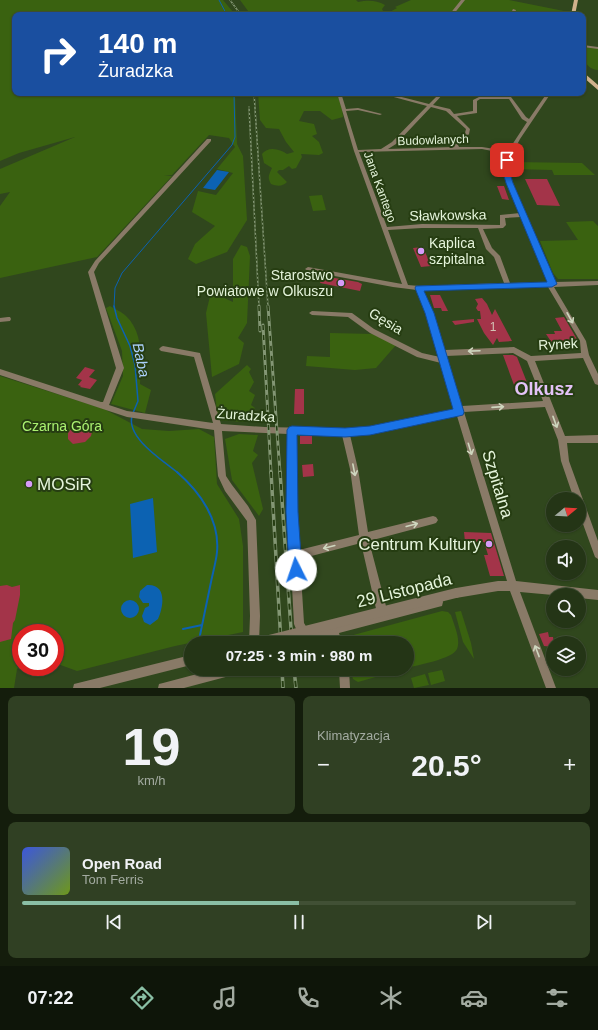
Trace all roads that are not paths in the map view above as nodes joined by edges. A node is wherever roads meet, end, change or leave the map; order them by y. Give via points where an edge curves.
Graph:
1 (463, 0) edge
2 (576, 0) edge
3 (453, 12) edge
4 (574, 12) edge
5 (586, 45) edge
6 (598, 47) edge
7 (586, 77) edge
8 (598, 88) edge
9 (339, 96) edge
10 (393, 96) edge
11 (439, 96) edge
12 (498, 96) edge
13 (508, 96) edge
14 (548, 96) edge
15 (430, 106) junction
16 (344, 110) junction
17 (380, 114) dead end
18 (453, 115) junction
19 (530, 122) junction
20 (209, 140) dead end
21 (457, 149) junction
22 (356, 151) junction
23 (381, 151) junction
24 (510, 153) junction
25 (523, 215) junction
26 (480, 226) junction
27 (385, 229) junction
28 (308, 269) dead end
29 (598, 283) edge
30 (551, 285) junction
31 (508, 286) junction
32 (406, 287) junction
33 (419, 288) junction
34 (312, 313) dead end
35 (8, 319) dead end
36 (0, 320) edge
37 (162, 349) dead end
38 (442, 352) junction
39 (585, 355) junction
40 (530, 358) junction
41 (444, 361) junction
42 (0, 372) edge
43 (598, 382) edge
44 (548, 404) junction
45 (103, 405) junction
46 (459, 410) junction
47 (218, 427) junction
48 (292, 430) junction
49 (345, 432) junction
50 (598, 439) edge
51 (562, 440) junction
52 (576, 492) edge
53 (586, 517) edge
54 (432, 520) dead end
55 (364, 538) junction
56 (596, 542) edge
57 (598, 554) edge
58 (295, 556) junction
59 (513, 586) junction
60 (598, 595) edge
61 (448, 600) dead end
62 (383, 616) junction
63 (333, 630) junction
64 (255, 636) edge
65 (283, 636) edge
66 (335, 636) edge
67 (184, 662) edge
68 (214, 676) edge
69 (344, 676) edge
70 (181, 686) edge
71 (78, 688) edge
72 (163, 688) edge
73 (345, 688) edge
74 (551, 688) edge

1 - 3 street
2 - 4 main road
5 - 6 street
7 - 8 main road
9 - 16 street, Jana Kantego
10 - 15 street
11 - 15 street
12 - 18 street via 475,100 475,112
13 - 19 street
14 - 19 street
15 - 18 street via 448,110
15 - 23 street via 390,147
16 - 17 street via 358,109
16 - 22 street, Jana Kantego
18 - 21 street via 468,129 456,145
19 - 24 street
20 - 45 street via 97,262 91,272 120,368 106,404
21 - 23 street, Budowlanych
21 - 24 street, Budowlanych via 487,148
22 - 23 street, Budowlanych
22 - 27 street, Jana Kantego
24 - 25 street via 506,173
25 - 26 street, Sławkowska via 502,216 501,227
25 - 30 street
26 - 27 street, Sławkowska
26 - 31 street
27 - 32 street, Jana Kantego
28 - 32 street
29 - 30 street
30 - 31 street
30 -> 39 street via 583,341
31 - 33 street
32 - 33 street
33 - 38 street, Szpitalna
34 - 41 street, Gęsia via 350,315 372,330 420,355
35 - 36 street
37 - 47 street via 196,354
40 -> 38 street via 514,350
38 - 41 street, Szpitalna
39 - 40 street, Rynek
39 - 43 street, Rynek
40 - 44 street, Rynek
41 - 46 street, Szpitalna
42 - 45 street, Żuradzka
46 -> 44 street, Żuradzka
44 -> 51 street, Rynek
45 - 47 street, Żuradzka via 127,414
46 - 49 street, Żuradzka via 378,430
46 -> 59 street, Szpitalna
47 - 48 street, Żuradzka
47 - 64 street via 222,476 247,512 252,528
48 - 49 street, Żuradzka
48 - 58 street, 29 Listopada
49 -> 55 street via 354,469
50 - 51 street
51 - 52 street, Rynek via 564,461
53 - 56 street, Rynek
55 -> 54 street
55 -> 58 street
55 - 62 street
56 - 57 street, Rynek
58 - 63 street, 29 Listopada via 299,624 303,632 310,635
59 - 60 street, 29 Listopada
59 - 65 street, 29 Listopada, bridge via 456,593
74 -> 59 street, Szpitalna
61 - 62 street, 29 Listopada
62 - 63 street, 29 Listopada
63 - 66 street
67 - 71 street
68 - 70 street
69 - 73 street
70 - 72 street

